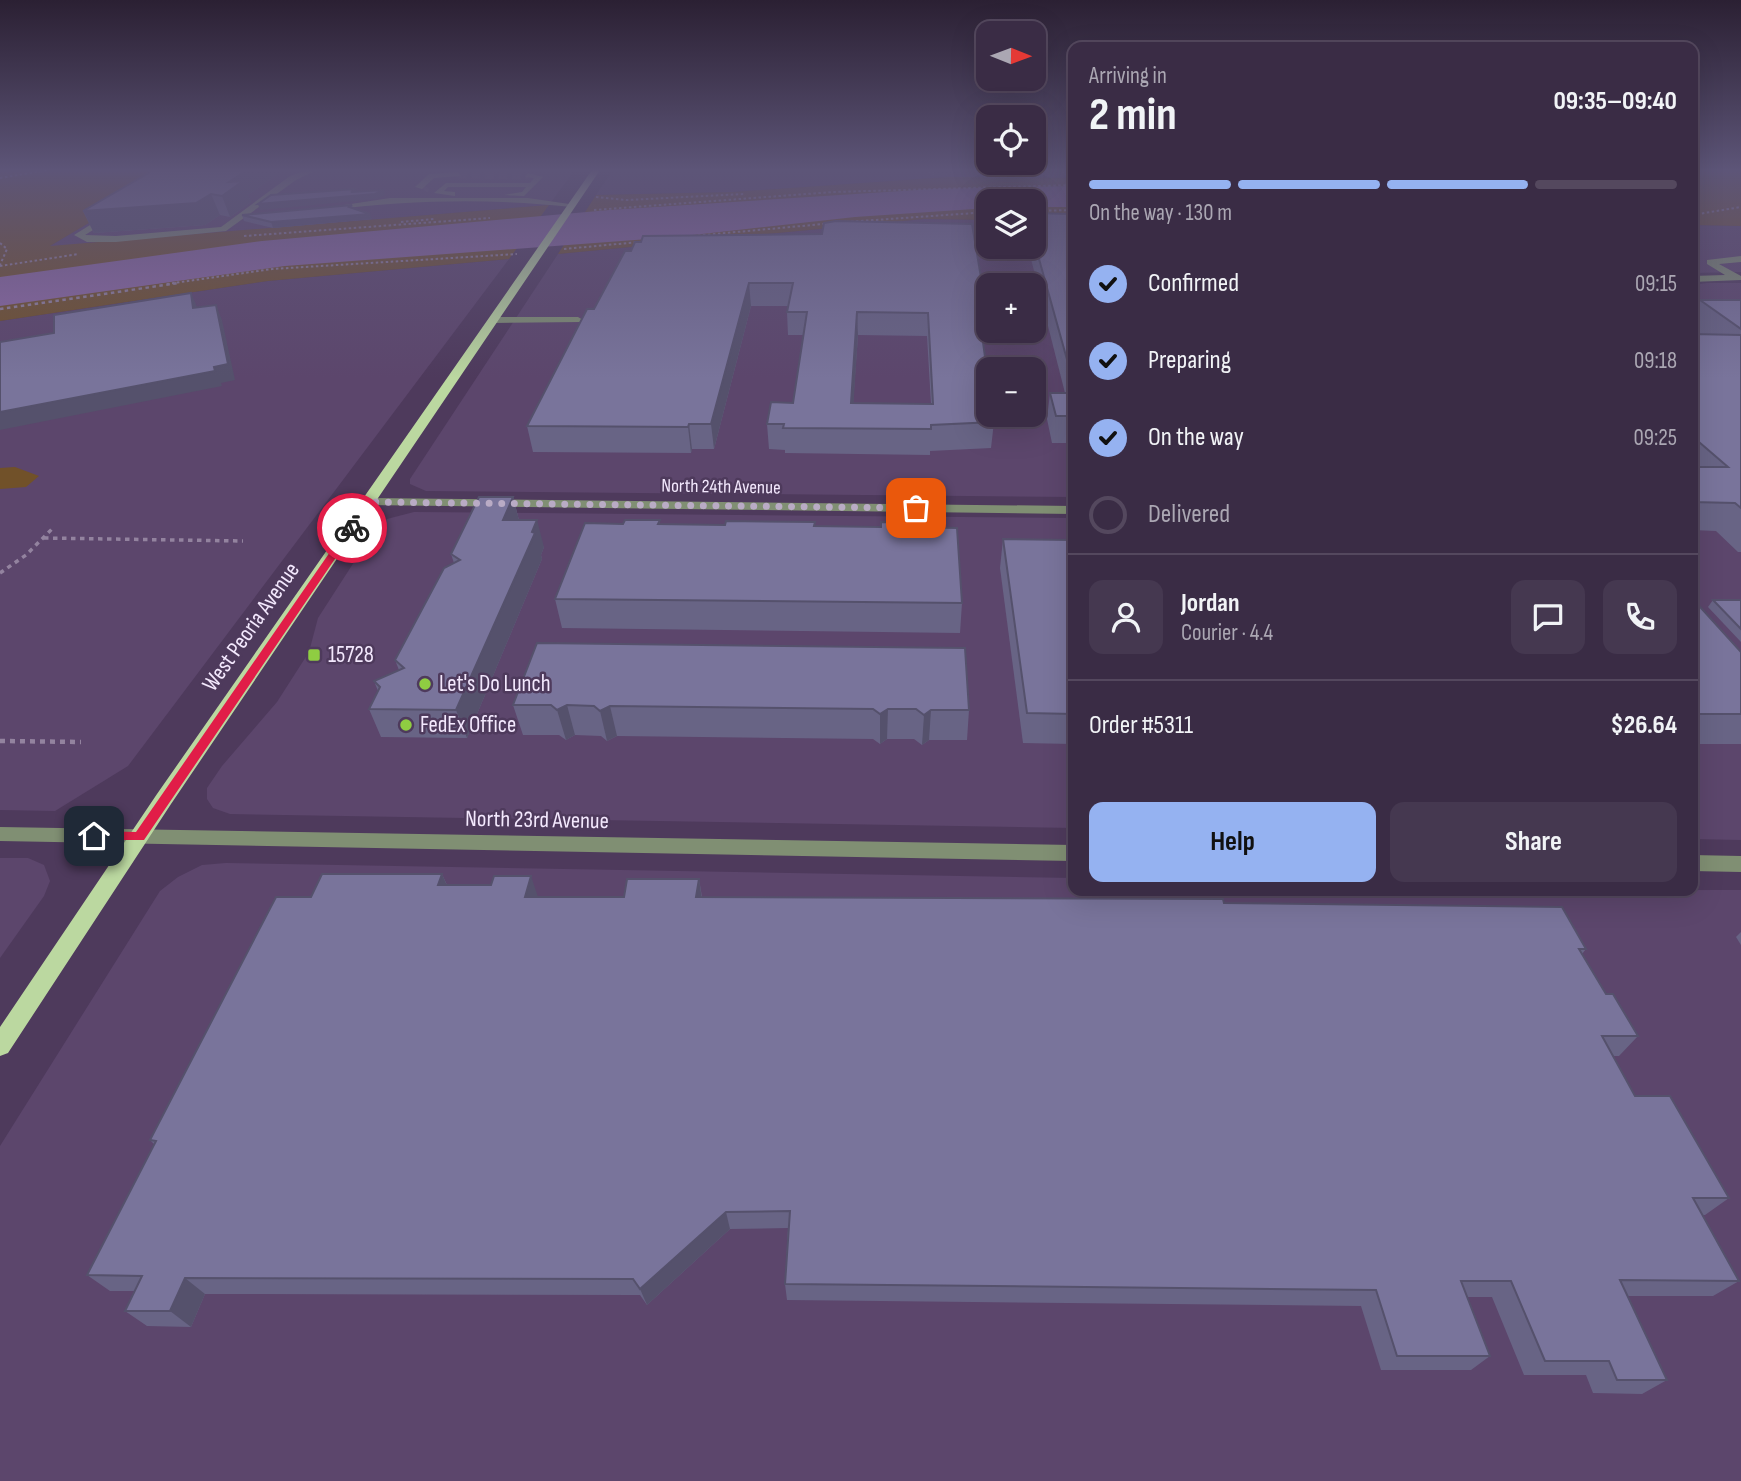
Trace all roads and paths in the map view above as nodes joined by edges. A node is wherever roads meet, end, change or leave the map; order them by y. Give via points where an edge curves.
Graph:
1 (548, 239) edge
2 (650, 241) edge
3 (0, 243) edge
4 (566, 248) dead end
5 (87, 253) dead end
6 (508, 254) dead end
7 (1741, 259) edge
8 (0, 265) edge
9 (1738, 278) edge
10 (1698, 279) edge
11 (0, 309) edge
12 (493, 320) junction
13 (579, 320) edge
14 (369, 502) junction
15 (1068, 510) edge
16 (53, 528) dead end
17 (44, 538) junction
18 (243, 541) dead end
19 (0, 573) edge
20 (0, 741) edge
21 (81, 742) dead end
22 (0, 834) edge
23 (139, 837) junction
24 (1068, 853) edge
25 (1698, 863) edge
26 (1741, 864) edge
27 (0, 1046) edge

1 - 12 main road, West Peoria Avenue
2 - 4 path
3 - 8 path via 7,249
5 - 8 path
6 - 11 path via 272,269
7 - 9 street via 1710,262
9 - 10 street
12 - 13 street
12 - 14 main road, West Peoria Avenue
14 - 15 street, North 24th Avenue
14 - 23 main road, West Peoria Avenue
16 - 17 path
17 - 18 path
17 - 19 path
20 - 21 path
22 - 23 street, North 23rd Avenue
23 - 24 street, North 23rd Avenue
23 - 27 main road, West Peoria Avenue
25 - 26 street

